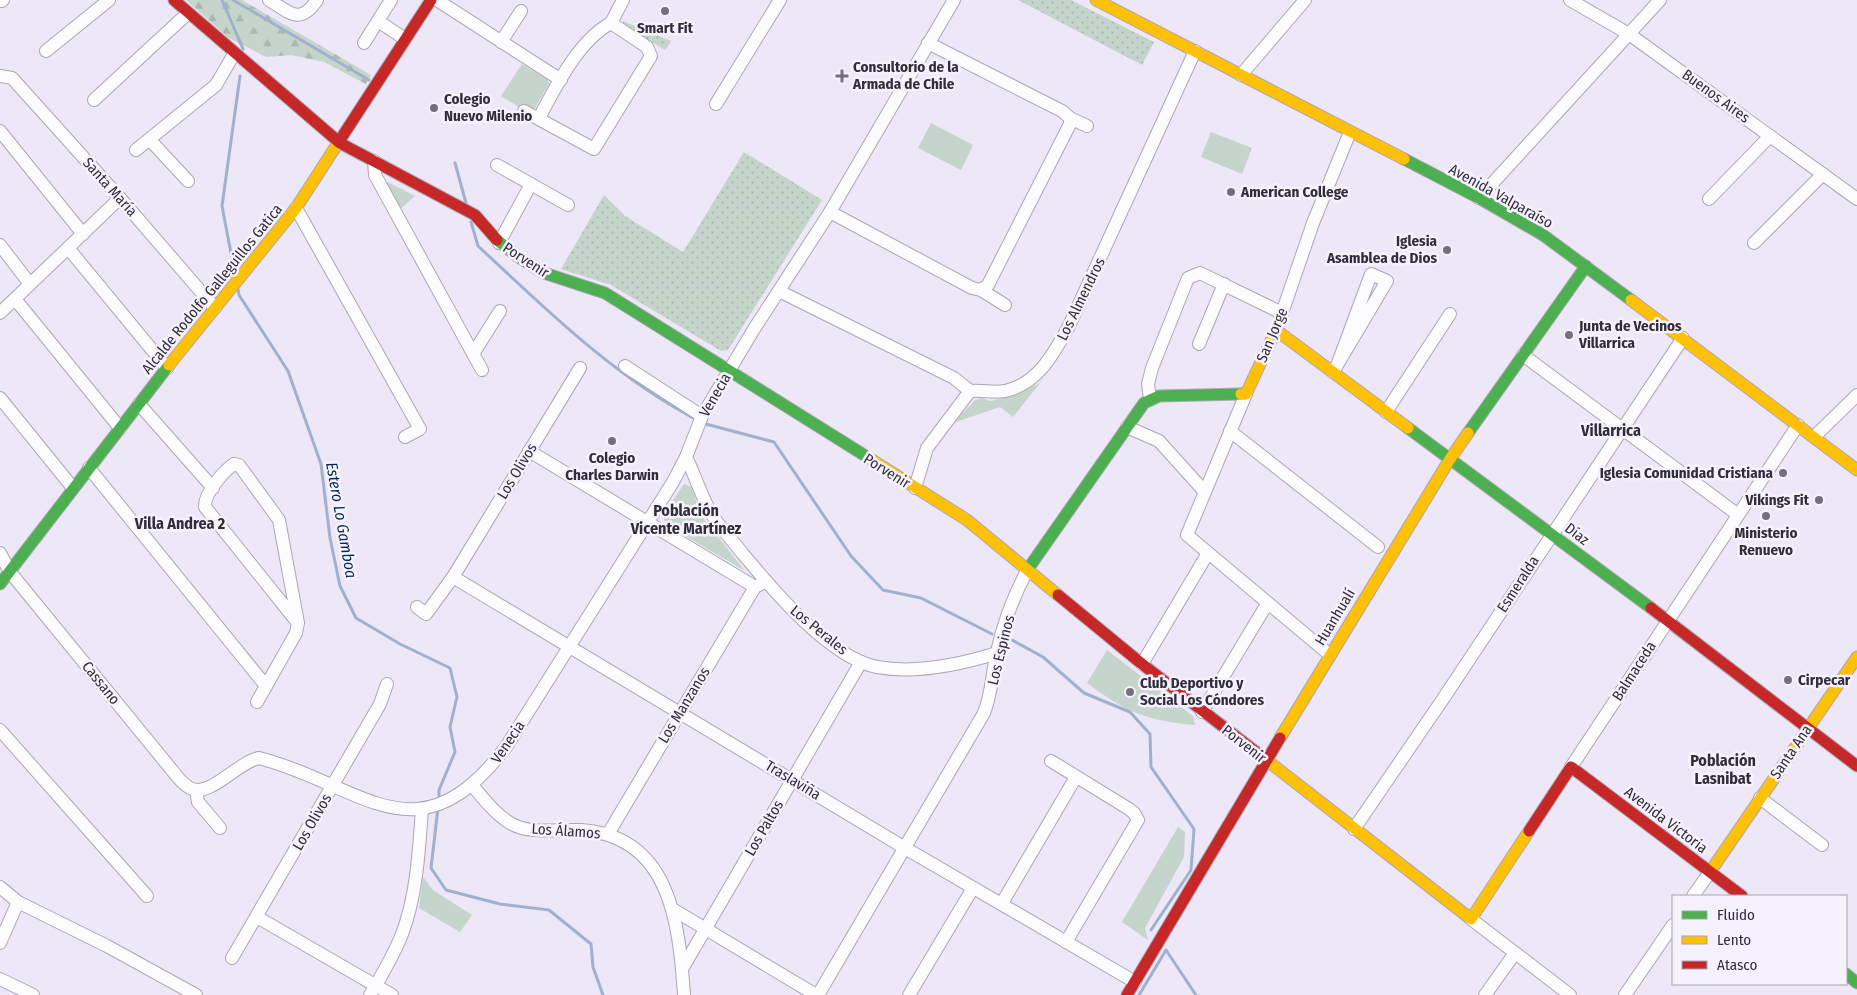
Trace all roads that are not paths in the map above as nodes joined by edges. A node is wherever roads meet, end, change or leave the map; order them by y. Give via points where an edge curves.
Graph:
1 (109, 0) edge
2 (174, 0) edge
3 (268, 0) edge
4 (317, 0) edge
5 (391, 0) edge
6 (431, 0) edge
7 (437, 0) edge
8 (623, 0) edge
9 (780, 0) edge
10 (954, 0) edge
11 (1096, 0) edge
12 (1305, 0) edge
13 (1570, 0) edge
14 (1660, 0) edge
15 (521, 11) dead end
16 (188, 13) junction
17 (378, 21) junction
18 (611, 23) junction
19 (1629, 34) junction
20 (405, 39) junction
21 (501, 42) junction
22 (364, 43) dead end
23 (928, 43) junction
24 (46, 51) dead end
25 (1195, 51) junction
26 (234, 54) junction
27 (1241, 75) junction
28 (0, 76) edge
29 (561, 80) junction
30 (94, 100) dead end
31 (716, 104) dead end
32 (524, 111) dead end
33 (539, 118) junction
34 (1070, 118) junction
35 (1087, 126) dead end
36 (0, 131) edge
37 (1350, 132) junction
38 (1770, 136) junction
39 (150, 140) junction
40 (340, 143) junction
41 (136, 150) dead end
42 (374, 161) junction
43 (497, 165) dead end
44 (1823, 174) junction
45 (188, 181) dead end
46 (531, 184) junction
47 (120, 198) junction
48 (1479, 198) junction
49 (1709, 199) dead end
50 (1857, 199) edge
51 (568, 205) dead end
52 (296, 208) junction
53 (830, 212) junction
54 (83, 234) junction
55 (1754, 242) dead end
56 (499, 243) junction
57 (0, 246) edge
58 (68, 248) junction
59 (1586, 266) junction
60 (30, 284) junction
61 (1224, 284) junction
62 (981, 290) junction
63 (779, 291) junction
64 (15, 299) junction
65 (1005, 305) dead end
66 (215, 308) junction
67 (0, 312) edge
68 (500, 312) dead end
69 (1282, 313) junction
70 (1450, 314) dead end
71 (1276, 330) junction
72 (1683, 338) junction
73 (1199, 344) dead end
74 (473, 354) junction
75 (1523, 355) junction
76 (625, 366) dead end
77 (167, 368) junction
78 (580, 368) dead end
79 (1336, 368) junction
80 (482, 370) dead end
81 (729, 371) junction
82 (970, 391) junction
83 (1246, 394) junction
84 (1857, 395) edge
85 (0, 398) edge
86 (1150, 398) junction
87 (139, 404) junction
88 (1386, 412) junction
89 (702, 416) junction
90 (1798, 425) junction
91 (1622, 427) junction
92 (120, 428) junction
93 (1128, 428) junction
94 (1230, 432) junction
95 (405, 437) dead end
96 (1814, 437) junction
97 (529, 451) junction
98 (686, 457) junction
99 (1450, 459) junction
100 (89, 468) junction
101 (1857, 470) edge
102 (74, 488) junction
103 (213, 488) junction
104 (915, 488) junction
105 (1205, 492) junction
106 (1738, 514) junction
107 (648, 523) junction
108 (1552, 533) junction
109 (1378, 547) dead end
110 (0, 552) edge
111 (1208, 552) junction
112 (1028, 570) junction
113 (10, 572) junction
114 (453, 577) junction
115 (0, 584) edge
116 (760, 584) junction
117 (1267, 604) junction
118 (417, 607) dead end
119 (1668, 620) junction
120 (298, 623) junction
121 (571, 646) junction
122 (997, 653) junction
123 (1330, 655) junction
124 (1857, 658) edge
125 (861, 662) junction
126 (1142, 664) junction
127 (387, 684) dead end
128 (266, 686) junction
129 (257, 702) dead end
130 (680, 712) junction
131 (1202, 712) junction
132 (1808, 728) junction
133 (0, 730) edge
134 (1051, 761) dead end
135 (1267, 762) junction
136 (1857, 766) edge
137 (1571, 767) junction
138 (1076, 777) junction
139 (792, 780) junction
140 (472, 785) junction
141 (332, 786) junction
142 (196, 790) junction
143 (1760, 798) junction
144 (425, 808) junction
145 (220, 828) dead end
146 (1354, 830) junction
147 (608, 834) junction
148 (1822, 846) dead end
149 (906, 848) junction
150 (1710, 872) junction
151 (0, 887) edge
152 (974, 888) junction
153 (1694, 895) edge
154 (1741, 895) edge
155 (147, 896) dead end
156 (18, 902) junction
157 (1002, 904) junction
158 (674, 910) junction
159 (257, 917) junction
160 (1471, 919) junction
161 (1672, 926) edge
162 (705, 928) junction
163 (1, 936) edge
164 (1066, 942) junction
165 (1515, 953) junction
166 (232, 958) dead end
167 (682, 968) junction
168 (1847, 975) edge
169 (0, 979) edge
170 (1135, 982) junction
171 (1857, 983) edge
172 (373, 990) edge
173 (33, 995) edge
174 (196, 995) edge
175 (392, 995) edge
176 (684, 995) edge
177 (817, 995) edge
178 (909, 995) edge
179 (1127, 995) edge
180 (1485, 995) edge
181 (1570, 995) edge
182 (1625, 995) edge

1 - 24 street
2 - 16 street, Porvenir
3 - 4 street via 295,16 309,11
5 - 17 street
6 - 20 street, Alcalde Rodolfo Galleguillos Gatica
7 - 21 street
8 - 18 street
9 - 31 street
10 - 23 street, Venecia
11 - 25 street, Avenida Valparaíso
12 - 27 street
13 - 19 street, Buenos Aires
14 - 19 street
15 - 21 street
16 - 26 street, Porvenir
16 - 30 street
17 - 20 street
17 - 22 street
18 - 29 street via 593,34
18 - 33 street via 646,47 651,56 599,143 594,149
19 - 38 street, Buenos Aires
19 - 48 street
20 - 40 street, Alcalde Rodolfo Galleguillos Gatica
21 - 29 street
23 - 34 street
23 - 53 street, Venecia
25 - 27 street, Avenida Valparaíso
25 - 82 street, Los Almendros via 1073,318 1046,364 1019,387 1003,391
26 - 39 street via 216,86
26 - 40 street, Porvenir
27 - 37 street, Avenida Valparaíso
28 - 47 street, Santa María via 12,78
29 - 33 street
32 - 33 street
34 - 35 street
34 - 62 street via 1070,124 988,285
36 - 54 street
37 - 48 street, Avenida Valparaíso
37 - 69 street, San Jorge via 1310,231
38 - 44 street, Buenos Aires
38 - 49 street
39 - 41 street
39 - 45 street
40 - 42 street, Porvenir
40 - 52 street, Alcalde Rodolfo Galleguillos Gatica
42 - 56 street, Porvenir via 475,215
42 - 74 street via 375,175
43 - 46 street
44 - 50 street, Buenos Aires
44 - 55 street
46 - 51 street
46 - 56 street
47 - 54 street
47 - 66 street, Santa María
48 - 59 street, Avenida Valparaíso via 1543,235
52 - 66 street, Alcalde Rodolfo Galleguillos Gatica
52 - 95 street via 420,428
53 - 62 street
53 - 63 street, Venecia
54 - 58 street
56 - 81 street, Porvenir via 551,276 606,293
57 - 60 street
58 - 60 street
58 - 77 street
59 - 72 street, Avenida Valparaíso
59 - 75 street, Huanhualí
60 - 64 street
61 - 69 street
61 - 73 street
61 - 86 street via 1200,273 1188,278 1152,368 1148,384
62 - 65 street
63 - 81 street, Venecia
63 - 82 street via 954,378
64 - 67 street
64 - 92 street
66 - 77 street, Alcalde Rodolfo Galleguillos Gatica
68 - 74 street
69 - 71 street, San Jorge
70 - 88 street
71 - 79 street, Díaz
71 - 83 street, San Jorge
72 - 90 street, Avenida Valparaíso
72 - 91 street, Esmeralda
74 - 80 street
75 - 91 street
75 - 99 street, Huanhualí
76 - 89 street
77 - 87 street, Alcalde Rodolfo Galleguillos Gatica
78 - 97 street, Los Olivos
79 - 79 street via 1343,355 1387,281 1372,274
79 - 88 street, Díaz
81 - 89 street, Venecia
81 - 104 street, Porvenir
82 - 104 street via 927,448
83 - 86 street
83 - 94 street, San Jorge
84 - 96 street
85 - 102 street
86 - 93 street, Los Espinos
87 - 92 street, Alcalde Rodolfo Galleguillos Gatica
87 - 103 street
88 - 99 street, Díaz
89 - 98 street, Venecia
90 - 96 street, Avenida Valparaíso
90 - 106 street, Balmaceda
91 - 106 street
91 - 108 street, Esmeralda
92 - 100 street, Alcalde Rodolfo Galleguillos Gatica
93 - 105 street via 1159,441
93 - 112 street, Los Espinos
94 - 105 street, San Jorge
94 - 109 street
96 - 101 street, Avenida Valparaíso
97 - 107 street
97 - 114 street, Los Olivos
98 - 107 street, Venecia
98 - 116 street, Los Perales via 710,512
99 - 108 street, Díaz
99 - 123 street, Huanhualí
100 - 102 street, Alcalde Rodolfo Galleguillos Gatica
100 - 128 street
102 - 113 street, Alcalde Rodolfo Galleguillos Gatica
103 - 120 street via 206,499 206,506
103 - 120 street via 232,465 239,465 279,520
104 - 112 street, Porvenir via 967,520
105 - 111 street, San Jorge via 1187,535
106 - 119 street, Balmaceda
107 - 116 street
107 - 121 street, Venecia
108 - 119 street, Díaz
108 - 146 street, Esmeralda
110 - 113 street, Cassano
111 - 117 street
111 - 126 street
112 - 122 street, Los Espinos via 1018,586
112 - 126 street, Porvenir
113 - 115 street, Alcalde Rodolfo Galleguillos Gatica
113 - 142 street, Cassano via 177,776
114 - 118 street, Los Olivos via 426,614
114 - 121 street, Traslaviña
116 - 125 street, Los Perales
116 - 130 street, Los Manzanos
117 - 123 street
117 - 131 street
119 - 132 street, Díaz
119 - 137 street, Balmaceda
120 - 128 street via 296,633
121 - 130 street, Traslaviña
121 - 140 street, Venecia via 506,747 488,772
122 - 125 street, Los Perales via 939,667 905,669
122 - 149 street, Los Espinos via 984,713
123 - 135 street, Huanhualí
124 - 132 street, Santa Ana
125 - 139 street, Los Paltos
126 - 131 street, Porvenir
127 - 141 street, Los Olivos via 380,704
128 - 129 street
130 - 139 street, Traslaviña
130 - 147 street, Los Manzanos
131 - 135 street, Porvenir
132 - 136 street, Díaz
132 - 143 street, Santa Ana
133 - 155 street
134 - 138 street
135 - 146 street, Porvenir
135 - 170 street, Huanhualí
137 - 150 street, Avenida Victoria
137 - 160 street, Balmaceda
138 - 157 street
138 - 164 street via 1137,816 1136,824
139 - 149 street, Traslaviña
139 - 162 street, Los Paltos
140 - 144 street via 446,801
140 - 147 street, Los Álamos via 511,824 529,829
141 - 142 street via 259,758 250,759 209,788
141 - 144 street via 379,806
141 - 159 street, Los Olivos
142 - 145 street via 198,802
143 - 148 street
143 - 150 street, Santa Ana
144 - 172 street via 403,932
146 - 160 street, Porvenir
147 - 158 street, Los Álamos via 651,863
149 - 152 street, Traslaviña
149 - 177 street, Los Espinos
150 - 153 street, Santa Ana
150 - 154 street, Avenida Victoria
151 - 156 street
152 - 157 street, Traslaviña
152 - 178 street
156 - 163 street
156 - 174 street
157 - 164 street, Traslaviña
158 - 162 street
158 - 167 street, Los Álamos
159 - 166 street, Los Olivos
159 - 172 street
160 - 165 street, Porvenir
161 - 182 street
162 - 167 street, Los Paltos
162 - 177 street
164 - 170 street, Traslaviña
165 - 180 street
165 - 181 street, Porvenir
167 - 176 street, Los Álamos
168 - 171 street
169 - 173 street
170 - 179 street, Huanhualí
172 - 175 street

